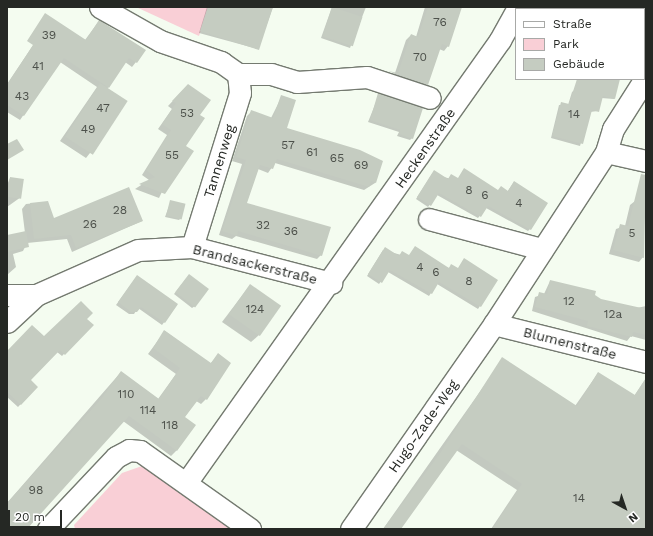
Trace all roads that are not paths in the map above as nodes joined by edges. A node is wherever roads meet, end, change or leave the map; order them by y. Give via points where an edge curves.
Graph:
1 (100, 7) edge
2 (515, 13) edge
3 (238, 74) junction
4 (644, 80) edge
5 (430, 98) dead end
6 (606, 152) junction
7 (646, 161) edge
8 (429, 219) dead end
9 (192, 247) junction
10 (542, 249) junction
11 (331, 282) junction
12 (7, 295) edge
13 (36, 295) junction
14 (7, 322) edge
15 (494, 324) junction
16 (646, 362) edge
17 (186, 483) junction
18 (48, 529) edge
19 (250, 529) edge
20 (351, 529) edge

1 - 3 street via 160,41 221,62
2 - 11 street, Heckenstraße via 500,40
3 - 5 street via 271,74 297,82 367,77
3 - 9 street, Tannenweg via 240,93
4 - 6 street, Hugo-Zade-Weg via 613,129
6 - 7 street
6 - 10 street, Hugo-Zade-Weg
8 - 10 street
9 - 11 street, Brandsackerstraße
9 - 13 street, Brandsackerstraße via 138,250
10 - 15 street, Hugo-Zade-Weg
11 - 17 street
12 - 13 street
13 - 14 street, Brandsackerstraße
15 - 16 street, Blumenstraße
15 - 20 street, Hugo-Zade-Weg
17 - 18 street via 140,451 129,450 116,457
17 - 19 street

